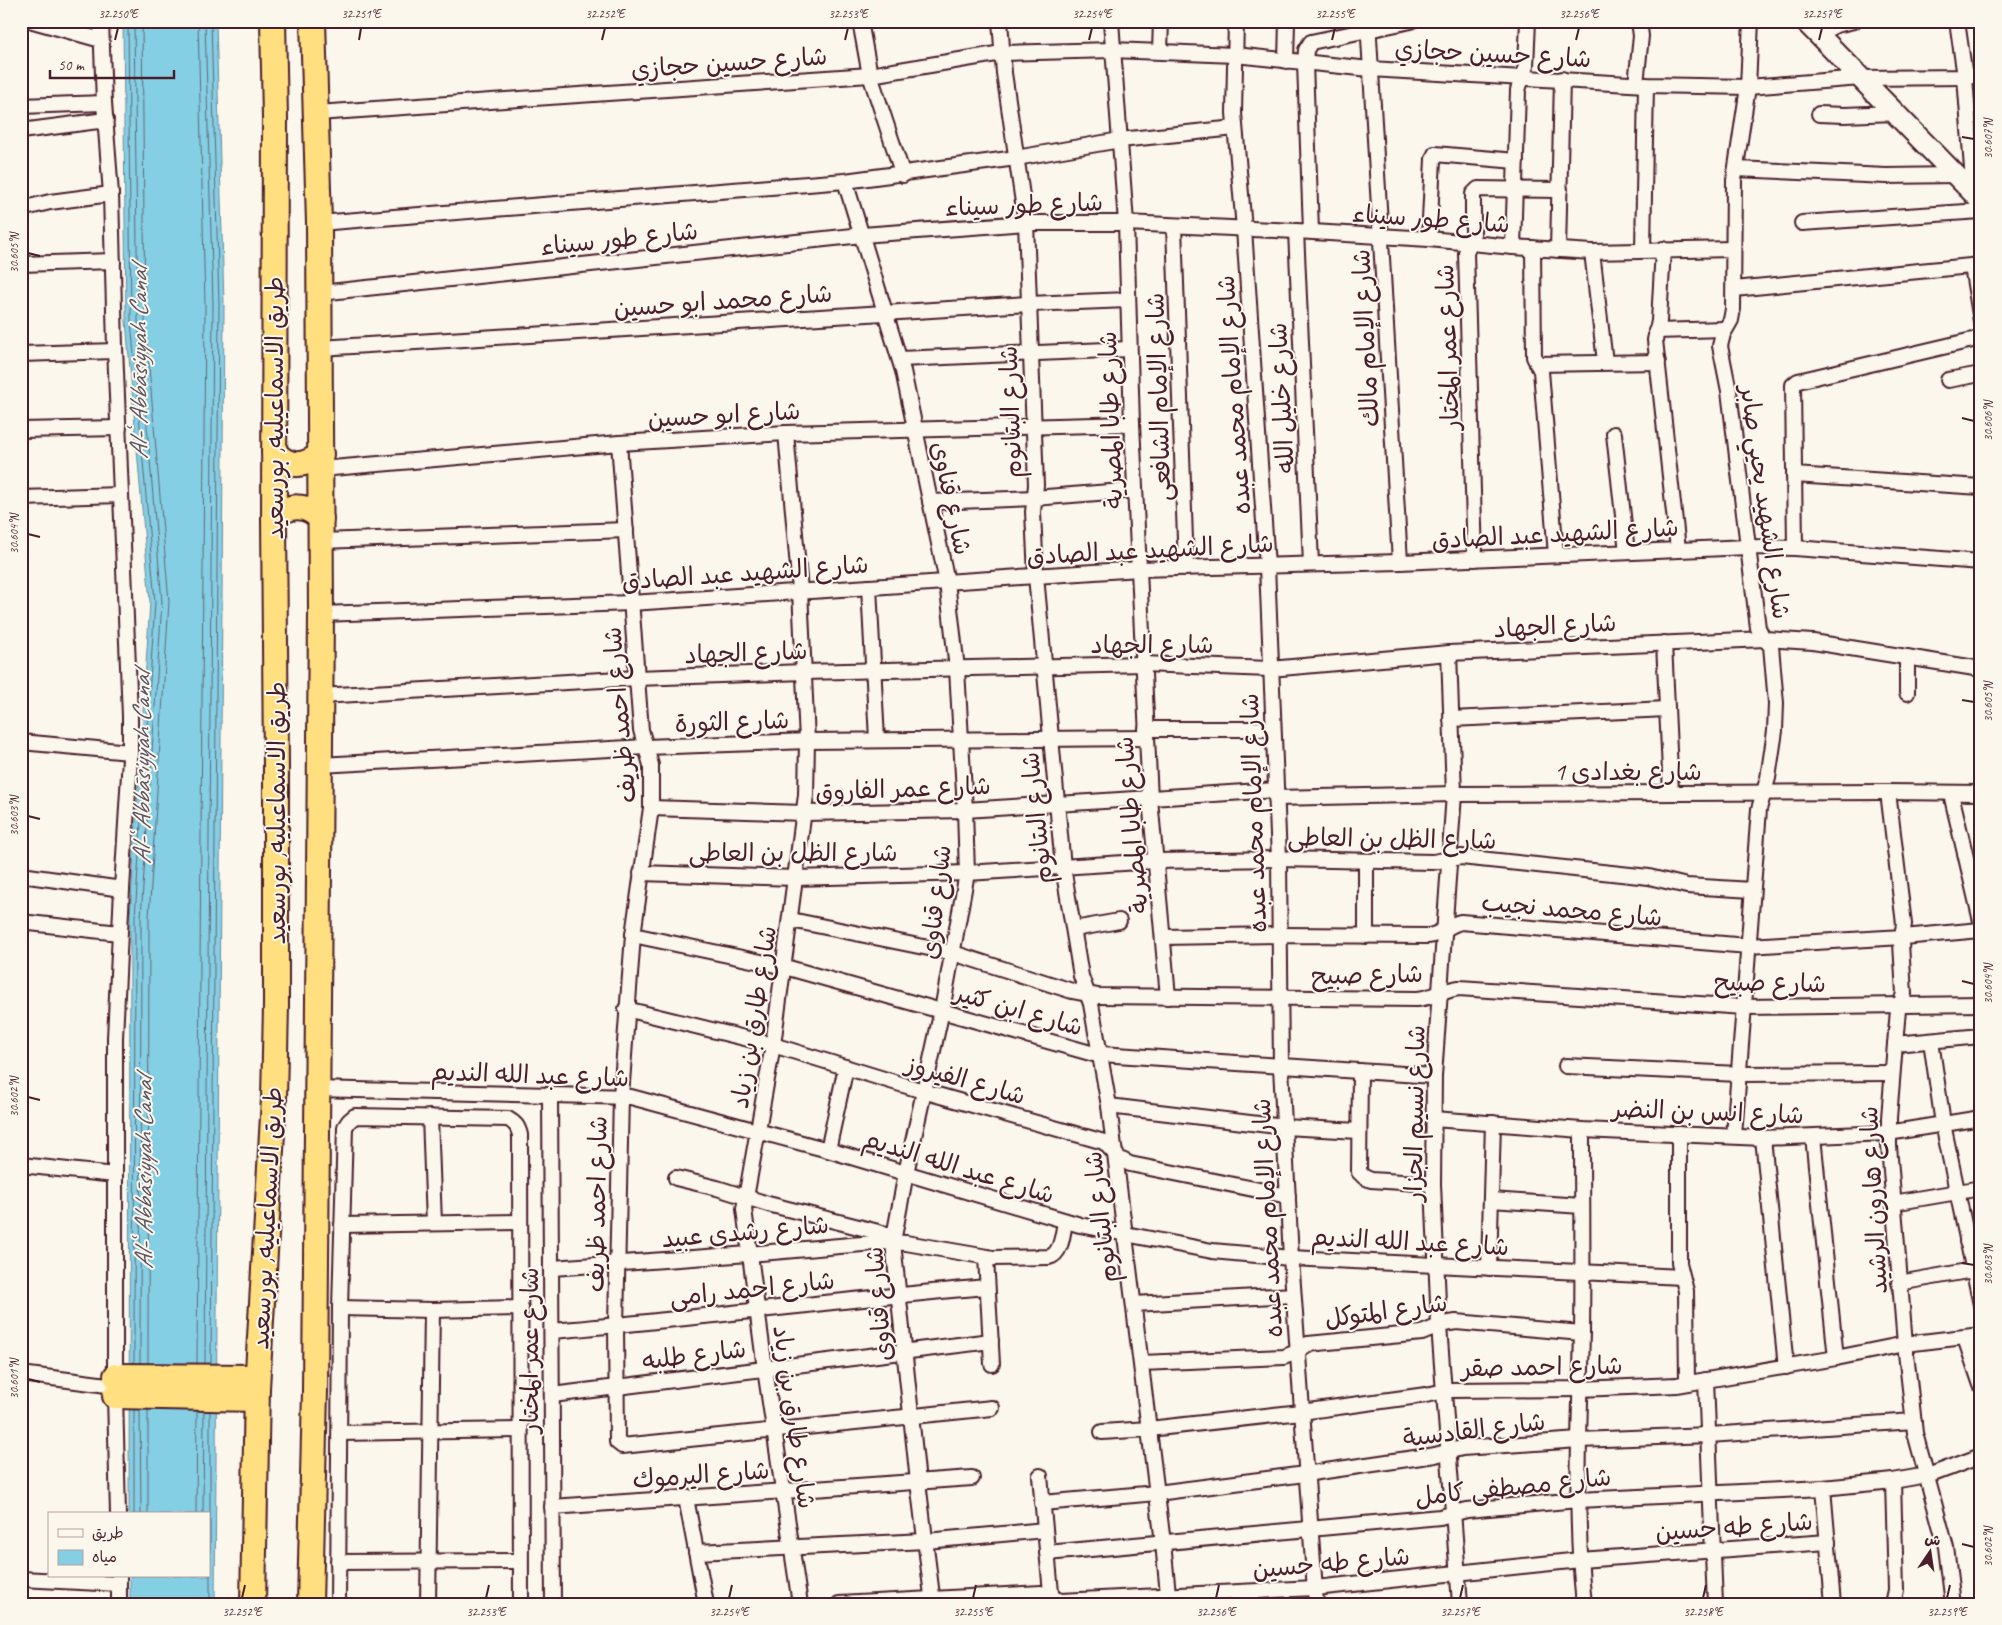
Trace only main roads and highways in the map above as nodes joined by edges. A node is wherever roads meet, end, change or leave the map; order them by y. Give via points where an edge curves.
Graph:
1 (273, 21) edge
2 (313, 21) edge
3 (1812, 28) edge
4 (1979, 202) edge
5 (274, 451) junction
6 (321, 462) junction
7 (274, 519) junction
8 (321, 530) junction
9 (118, 1386) road end
10 (257, 1388) junction
11 (253, 1604) edge
12 (310, 1604) edge

1 - 5 highway, طريق الاسماعيليه, بورسعيد
2 - 6 highway, طريق الاسماعيليه, بورسعيد
3 - 4 main road
5 - 6 highway via 292,464
5 - 7 highway, طريق الاسماعيليه, بورسعيد
6 - 8 highway, طريق الاسماعيليه, بورسعيد
7 - 8 highway via 279,513 294,507 309,509
7 - 10 highway, طريق الاسماعيليه, بورسعيد via 276,1006 274,1099
8 - 12 highway, طريق الاسماعيليه, بورسعيد via 315,1381
9 - 10 highway
10 - 11 highway, طريق الاسماعيليه, بورسعيد

